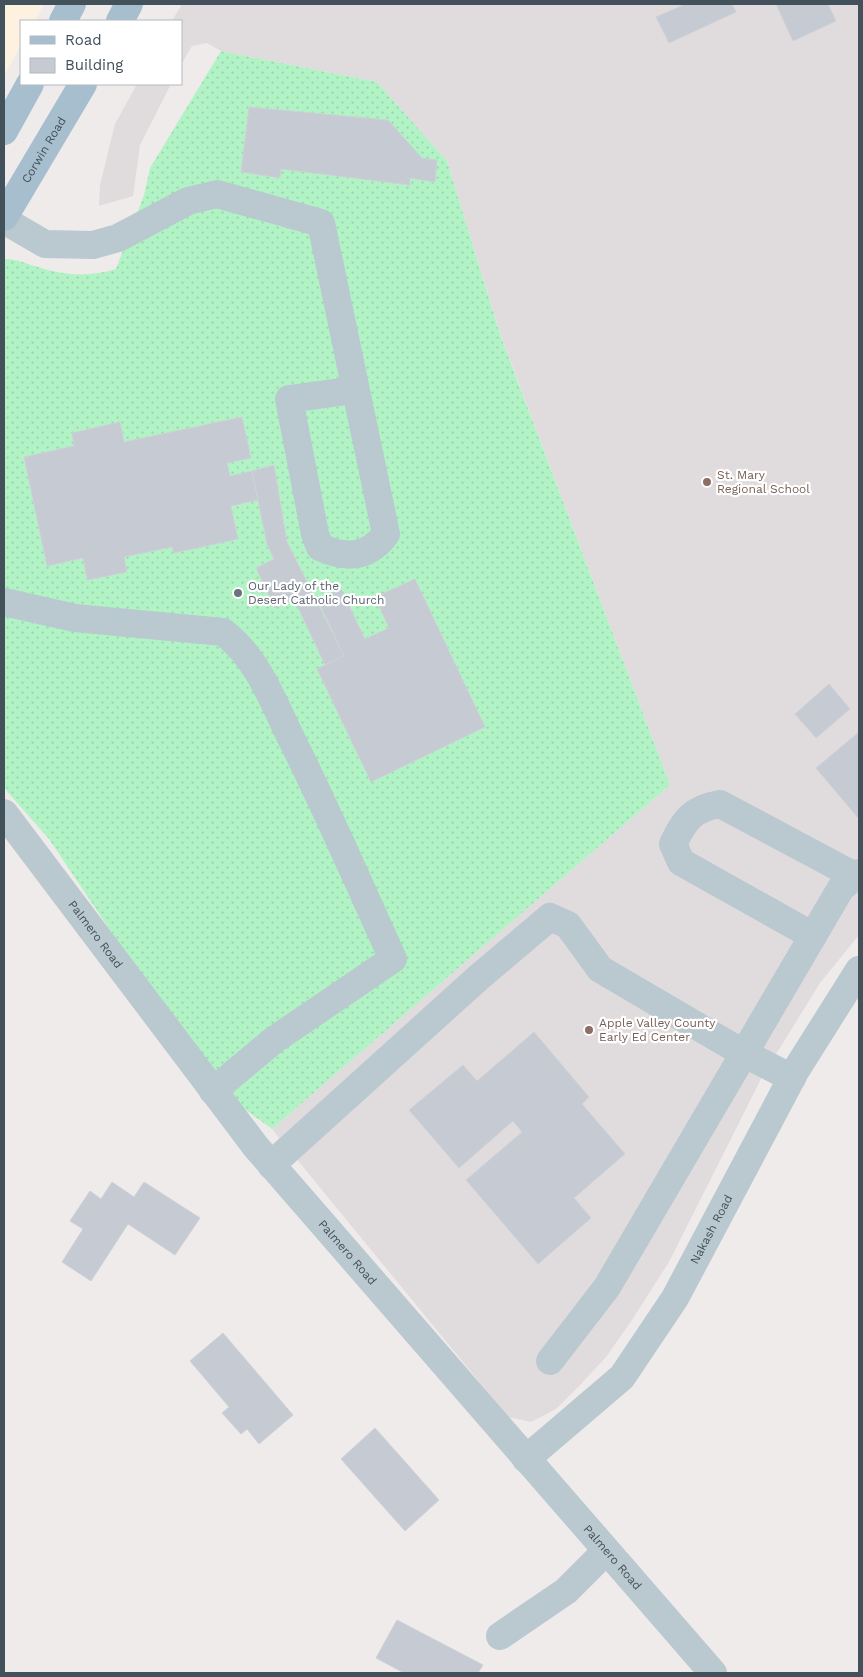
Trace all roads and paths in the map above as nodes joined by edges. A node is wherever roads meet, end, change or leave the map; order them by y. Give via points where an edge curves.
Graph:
1 (72, 4) edge
2 (129, 4) edge
3 (64, 20) edge
4 (121, 20) edge
5 (29, 85) edge
6 (82, 85) edge
7 (4, 130) edge
8 (4, 218) edge
9 (355, 390) junction
10 (4, 602) edge
11 (4, 813) edge
12 (857, 874) edge
13 (813, 936) junction
14 (859, 970) edge
15 (743, 1053) junction
16 (792, 1078) junction
17 (213, 1091) junction
18 (272, 1165) junction
19 (550, 1361) dead end
20 (526, 1459) junction
21 (606, 1552) junction
22 (500, 1636) dead end
23 (713, 1673) edge

1 - 3 main road
2 - 4 main road
5 - 7 main road
6 - 8 main road, Corwin Road
8 - 9 street via 46,244 93,245 118,238 188,201 217,194 321,223
9 - 9 street via 289,399 315,534 320,547 332,553 349,555 377,546 386,534
10 - 17 street via 75,618 224,632 240,645 256,668 313,783 392,959 274,1040
11 - 17 street, Palmero Road
12 - 13 street via 841,888
12 - 13 street via 720,804 704,807 684,820 673,844 681,862
13 - 15 street
14 - 16 street, Nakash Road
15 - 16 street
15 - 18 street via 600,969 568,925 550,917
15 - 19 street via 607,1288
16 - 20 street, Nakash Road via 675,1298 622,1377
17 - 18 street, Palmero Road
18 - 20 street, Palmero Road
20 - 21 street, Palmero Road
21 - 22 street via 566,1591
21 - 23 street, Palmero Road

